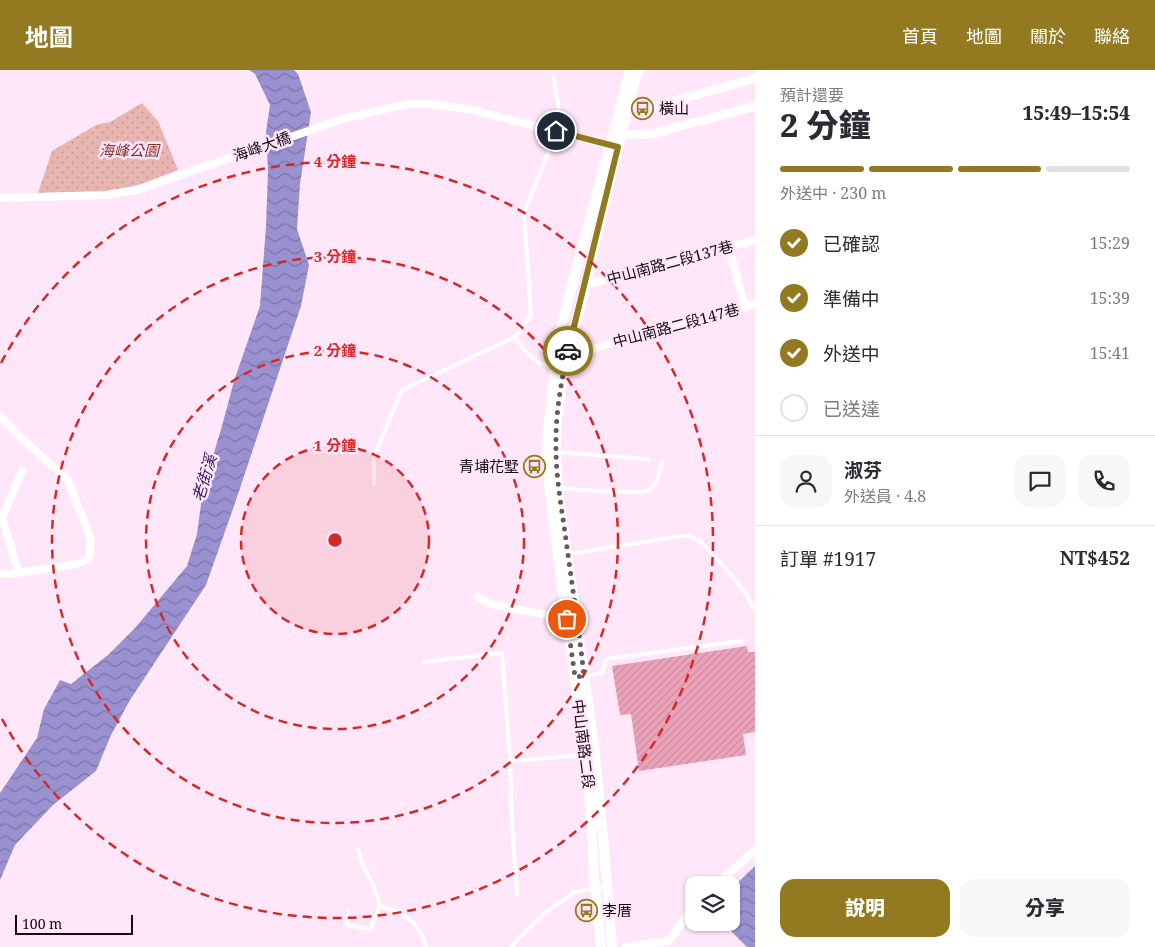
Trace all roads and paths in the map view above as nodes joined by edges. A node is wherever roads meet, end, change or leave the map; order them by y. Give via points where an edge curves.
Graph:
1 (634, 72) edge
2 (554, 77) dead end
3 (755, 78) edge
4 (755, 106) edge
5 (623, 110) junction
6 (556, 131) junction
7 (615, 141) junction
8 (0, 198) edge
9 (755, 240) edge
10 (728, 248) junction
11 (585, 285) junction
12 (755, 304) edge
13 (744, 307) junction
14 (515, 338) junction
15 (568, 353) junction
16 (556, 366) junction
17 (0, 416) edge
18 (551, 452) junction
19 (648, 459) dead end
20 (662, 462) dead end
21 (22, 471) dead end
22 (374, 484) dead end
23 (558, 488) junction
24 (563, 554) junction
25 (19, 572) junction
26 (0, 573) edge
27 (478, 597) dead end
28 (755, 610) edge
29 (567, 619) junction
30 (741, 641) dead end
31 (424, 662) dead end
32 (579, 677) junction
33 (585, 755) junction
34 (510, 761) junction
35 (358, 849) dead end
36 (755, 850) edge
37 (726, 876) edge
38 (606, 887) junction
39 (595, 889) junction
40 (517, 894) dead end
41 (380, 906) junction
42 (348, 912) dead end
43 (685, 919) edge
44 (426, 947) edge
45 (512, 947) edge
46 (601, 947) edge
47 (612, 947) edge
48 (626, 947) edge

1 - 5 main road, 中山南路二段
2 - 6 lane via 560,118
3 - 5 street via 653,107
4 - 7 street
5 - 7 main road, 中山南路二段
6 - 7 street, 海峰大橋
6 - 8 street, 海峰大橋 via 473,110 407,104 346,118 137,190 106,196
6 - 14 lane via 524,213 531,315
7 - 11 main road, 中山南路二段
7 - 16 main road, 中山南路二段 via 561,327
9 - 10 street, 中山南路二段137巷
10 - 11 street, 中山南路二段137巷
10 - 13 street
11 - 15 main road, 中山南路二段
12 - 13 street, 中山南路二段147巷
13 - 15 street, 中山南路二段147巷
14 - 16 lane via 539,363
14 - 22 lane via 402,390 374,456
15 - 18 main road, 中山南路二段
16 - 18 main road, 中山南路二段 via 548,430
17 - 25 street via 68,480 91,540 89,558 76,564
18 - 19 lane
18 - 23 main road, 中山南路二段
18 - 24 main road, 中山南路二段 via 550,495
20 - 23 lane via 655,486 648,491
21 - 25 street via 2,518
23 - 24 main road, 中山南路二段
24 - 28 lane via 690,536 700,541 726,569
24 - 29 main road, 中山南路二段
24 - 32 main road, 中山南路二段
25 - 26 street
27 - 29 street via 490,604
29 - 32 main road, 中山南路二段
30 - 32 lane via 606,659 602,673
31 - 34 lane via 502,653
32 - 33 main road, 中山南路二段
32 - 38 main road, 中山南路二段 via 596,763
33 - 34 lane
33 - 39 main road, 中山南路二段
34 - 40 lane
35 - 41 lane
36 - 37 street
38 - 39 lane
38 - 47 main road, 中山南路二段
39 - 45 lane via 575,892 546,912
39 - 46 main road, 中山南路二段
41 - 42 lane via 370,929 347,925
41 - 44 lane via 412,920 424,937
43 - 48 street via 669,941

